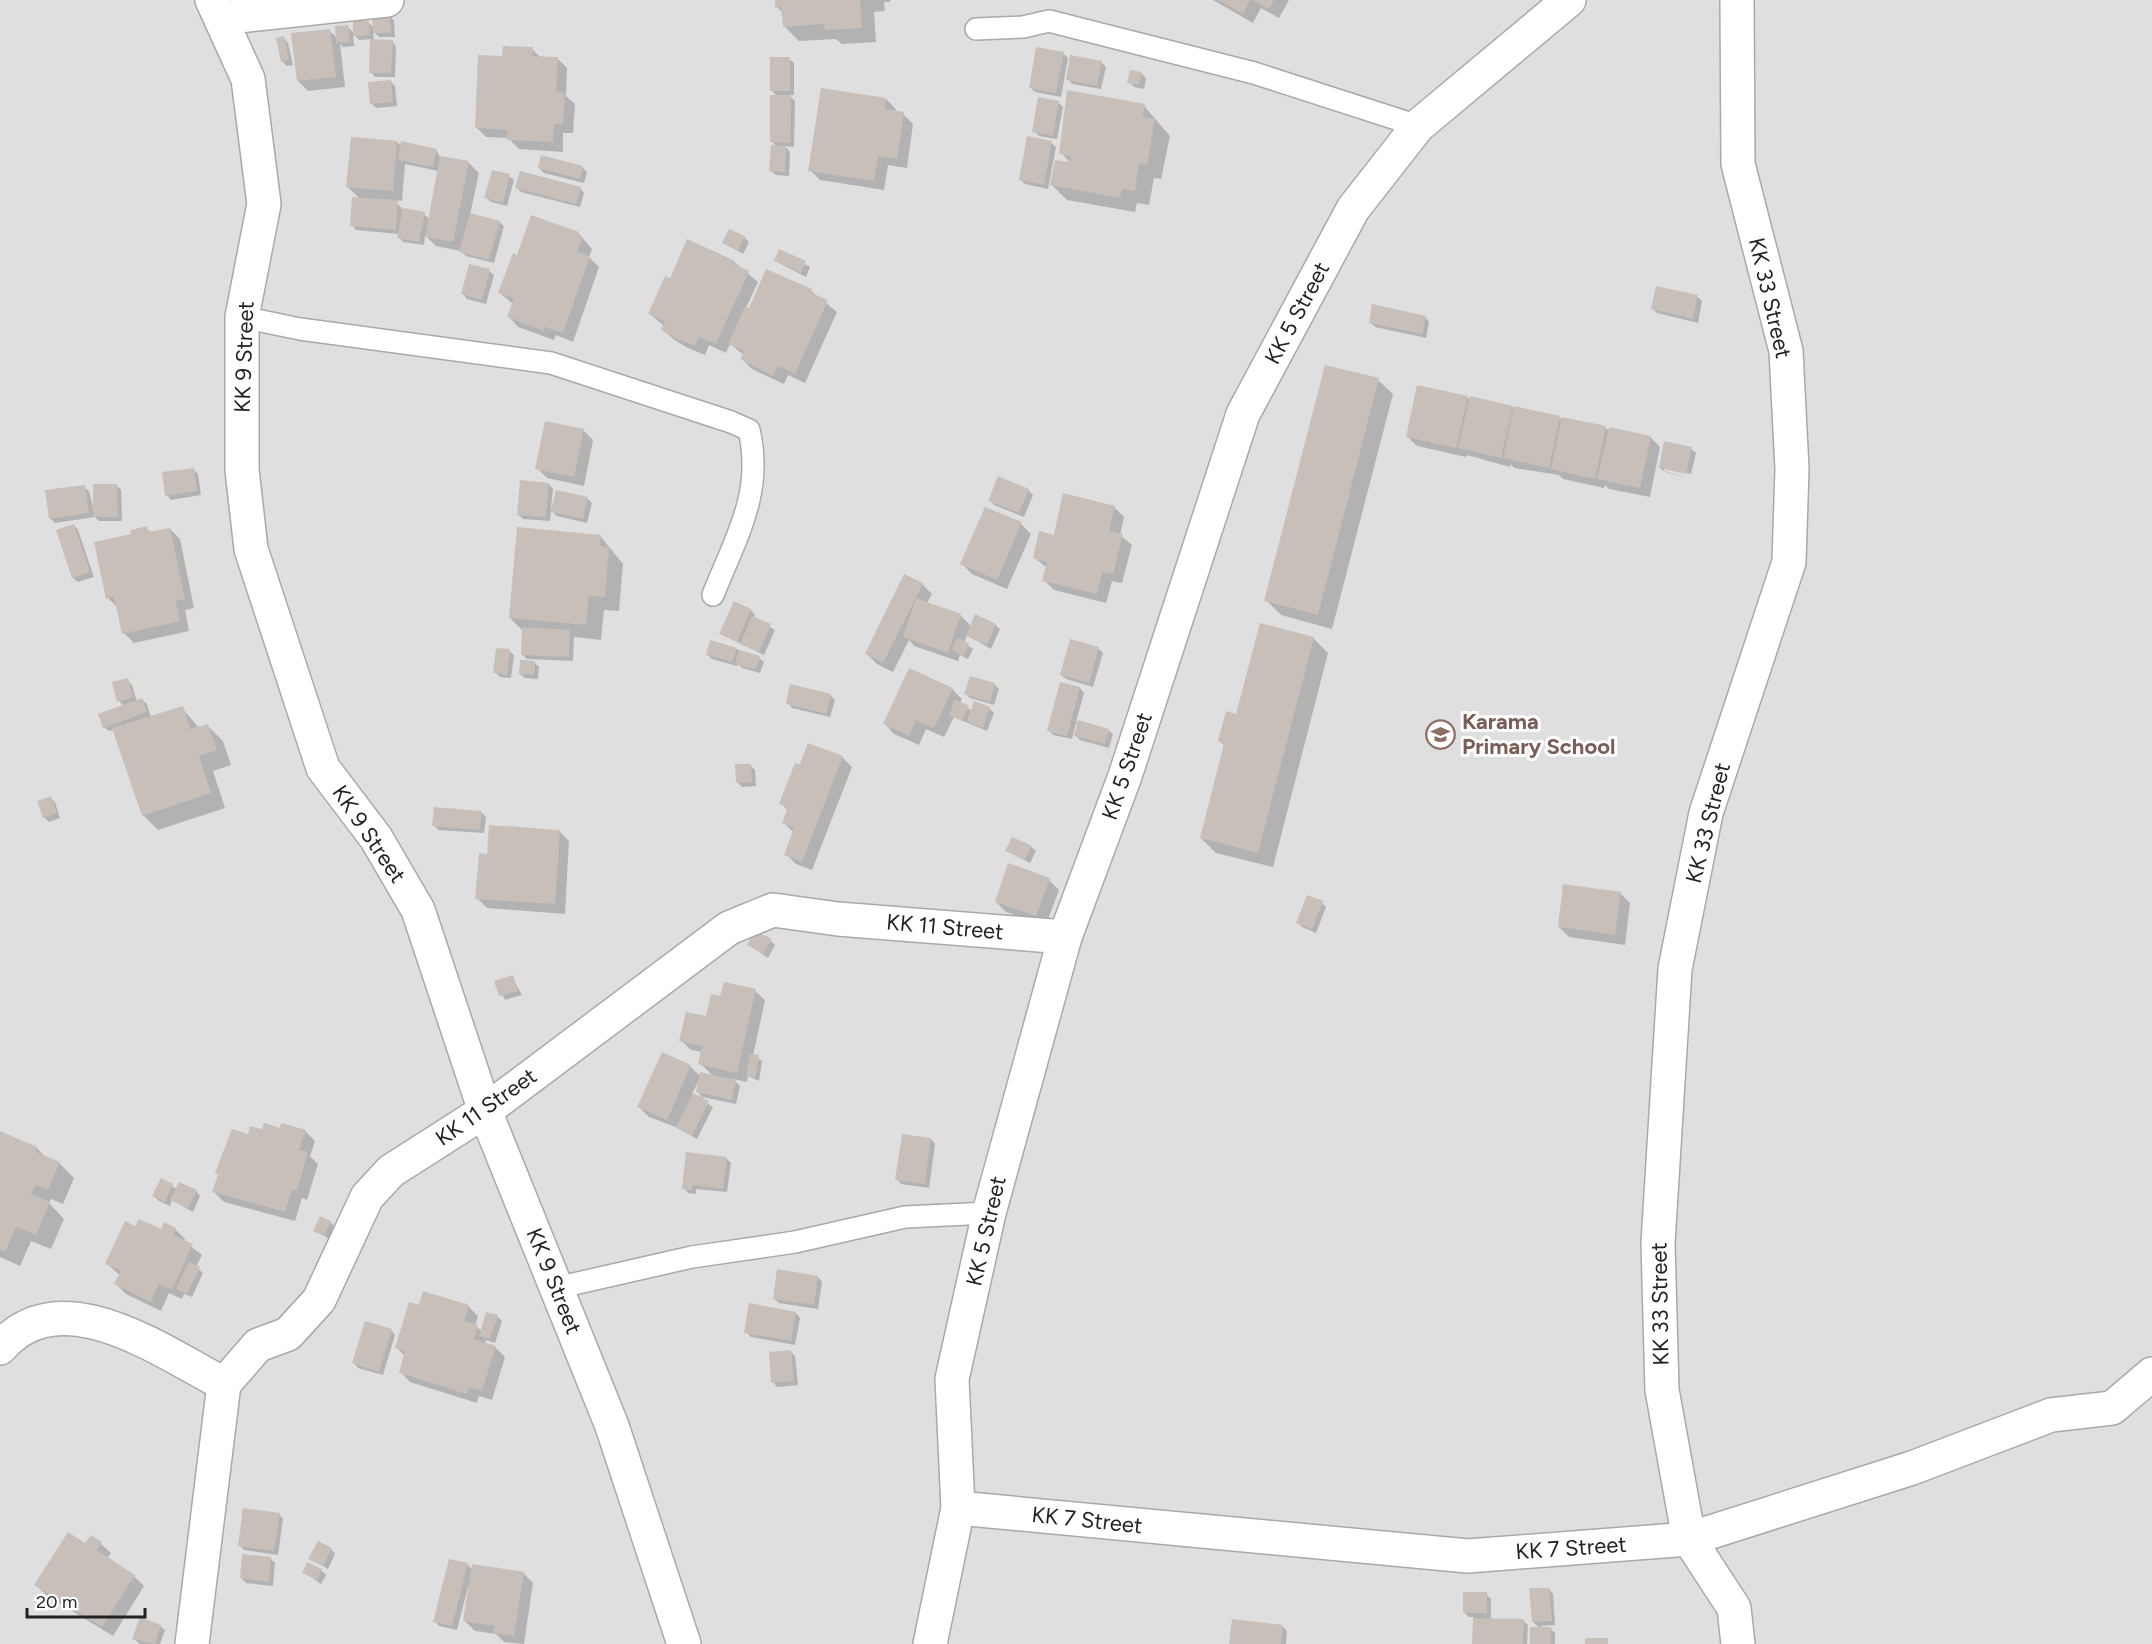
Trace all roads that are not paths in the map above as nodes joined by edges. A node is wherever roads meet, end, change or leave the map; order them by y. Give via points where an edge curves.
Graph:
1 (387, 0) edge
2 (1569, 0) edge
3 (1737, 0) edge
4 (216, 9) edge
5 (976, 29) dead end
6 (1419, 126) junction
7 (242, 317) junction
8 (713, 595) dead end
9 (1065, 937) junction
10 (485, 1111) junction
11 (989, 1213) junction
12 (556, 1287) junction
13 (4, 1335) edge
14 (2152, 1374) edge
15 (224, 1384) junction
16 (958, 1508) junction
17 (1689, 1539) junction
18 (192, 1644) edge
19 (684, 1644) edge
20 (930, 1644) edge
21 (1738, 1644) edge

1 - 4 street
2 - 6 street, KK 5 Street
3 - 17 street, KK 33 Street via 1738,164 1785,351 1792,468 1790,550 1706,813 1675,969 1658,1243 1662,1390
4 - 7 street, KK 9 Street via 248,78 264,204
5 - 6 lane via 1023,27 1049,21 1254,73
6 - 9 street, KK 5 Street via 1353,209 1243,414 1125,776
7 - 8 lane via 300,329 551,363 749,430 755,455 752,497
7 - 10 street, KK 9 Street via 242,470 251,549 323,768 376,838 418,910
9 - 10 street, KK 11 Street via 773,910 729,928
9 - 11 street, KK 5 Street
10 - 12 street, KK 9 Street
10 - 15 street, KK 11 Street via 391,1171 367,1197 319,1300 288,1334 258,1345
11 - 12 lane via 905,1217
11 - 16 street, KK 5 Street via 952,1379
12 - 19 street, KK 9 Street via 612,1426
13 - 15 street via 52,1318 82,1319 116,1328
14 - 17 street, KK 7 Street via 2112,1408 2051,1415 1912,1468
15 - 18 street
16 - 17 street, KK 7 Street via 1468,1556
16 - 20 street, KK 5 Street
17 - 21 street, KK 33 Street via 1734,1608

